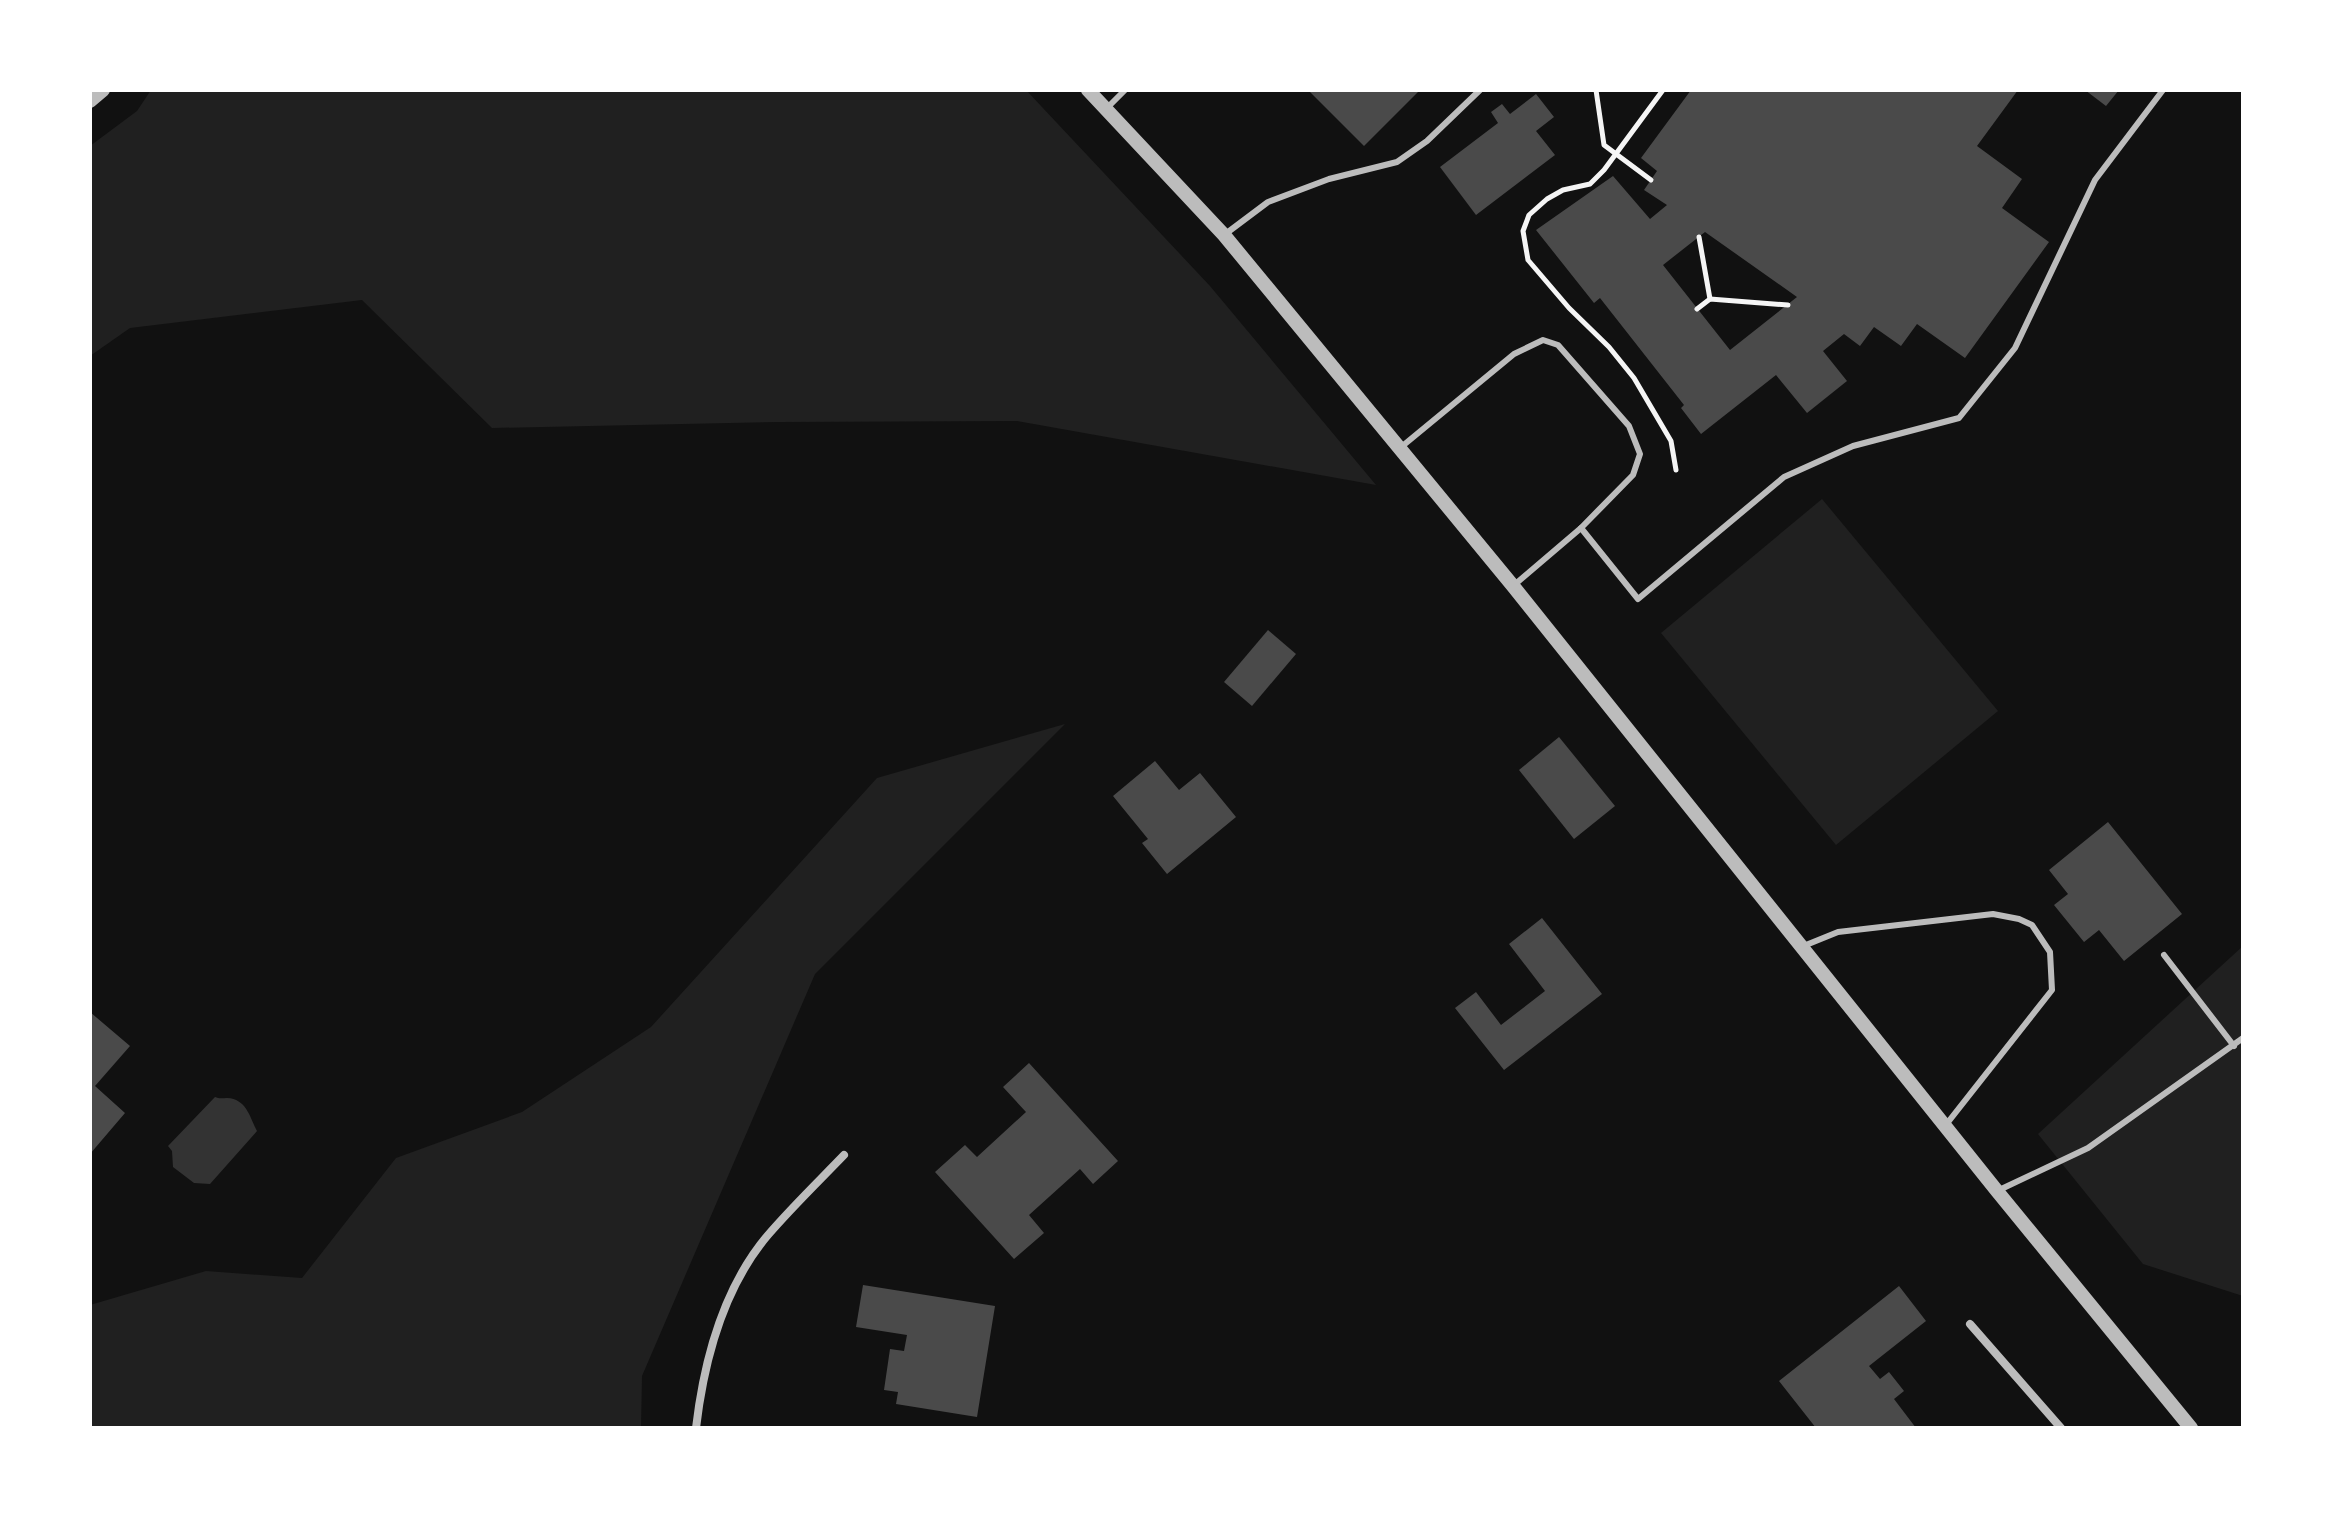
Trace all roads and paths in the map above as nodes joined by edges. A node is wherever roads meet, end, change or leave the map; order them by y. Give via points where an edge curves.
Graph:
1 (103, 90) edge
2 (1088, 90) edge
3 (1125, 90) edge
4 (1480, 90) edge
5 (1596, 90) edge
6 (1663, 90) edge
7 (2163, 90) edge
8 (90, 101) edge
9 (1106, 109) junction
10 (1614, 155) junction
11 (1651, 180) dead end
12 (1224, 235) junction
13 (1699, 237) dead end
14 (1710, 299) junction
15 (1788, 305) dead end
16 (1697, 309) dead end
17 (1400, 448) junction
18 (1676, 470) dead end
19 (1581, 528) junction
20 (1513, 586) junction
21 (1801, 947) junction
22 (2164, 955) dead end
23 (2243, 1038) edge
24 (2234, 1046) junction
25 (1945, 1126) junction
26 (844, 1155) dead end
27 (1997, 1191) junction
28 (1970, 1324) dead end
29 (696, 1428) edge
30 (2061, 1428) edge
31 (2191, 1428) edge

1 - 8 street
2 - 9 street
3 - 9 lane
4 - 12 lane via 1397,162 1268,202
5 - 10 path via 1604,145
6 - 10 path
7 - 19 lane via 2095,180 2015,348 1959,418 1853,446 1784,477 1638,599
9 - 12 street
10 - 11 path
10 - 18 path via 1590,184 1563,190 1529,215 1523,231 1525,253 1634,378 1671,441
12 - 17 street
13 - 14 path
14 - 15 path
14 - 16 path
17 - 19 lane via 1514,354 1543,340 1558,345 1629,426 1640,454 1633,475
17 - 20 street
19 - 20 lane
20 - 21 street
21 - 25 street
21 - 25 lane via 1838,932 1993,914 2032,925 2050,952 2052,990
22 - 24 lane
23 - 24 lane
24 - 27 lane via 2088,1148
25 - 27 street
26 - 29 street via 766,1237 744,1271 717,1325
27 - 31 street
28 - 30 street

